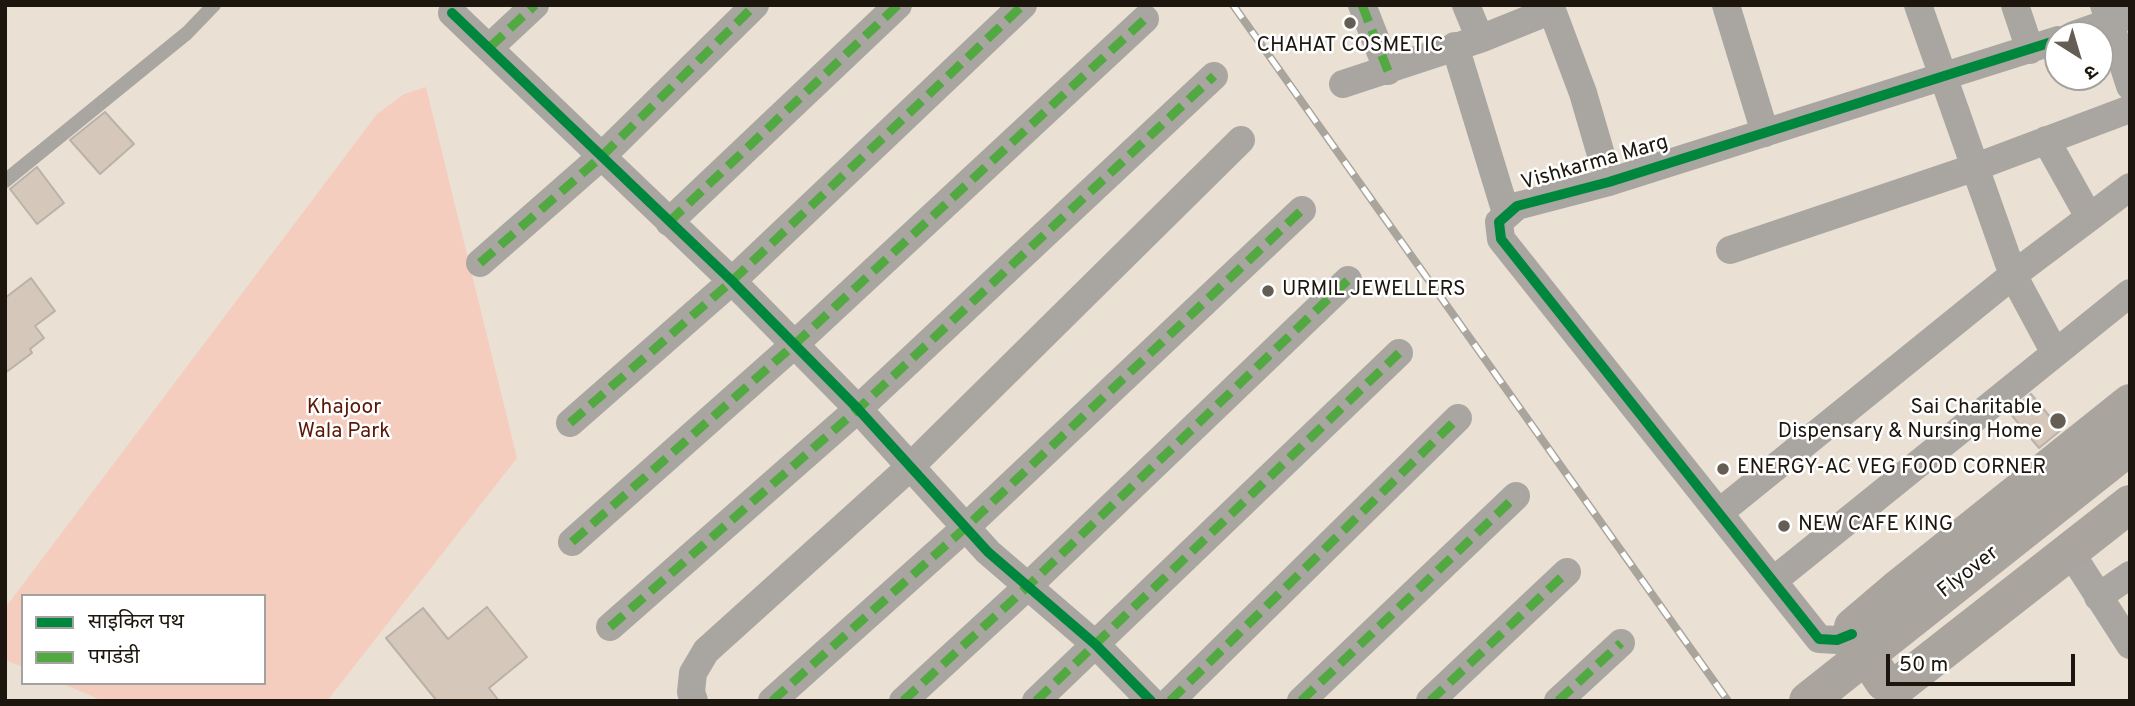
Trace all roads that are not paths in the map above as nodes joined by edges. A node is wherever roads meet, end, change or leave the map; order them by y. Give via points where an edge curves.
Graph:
1 (214, 5) edge
2 (535, 5) edge
3 (755, 5) edge
4 (898, 5) edge
5 (1023, 5) edge
6 (1362, 5) edge
7 (1466, 5) edge
8 (1726, 5) edge
9 (1917, 5) edge
10 (2015, 5) edge
11 (1551, 8) edge
12 (452, 13) dead end
13 (2114, 14) edge
14 (1145, 19) dead end
15 (1468, 42) junction
16 (2044, 45) edge
17 (490, 47) junction
18 (2030, 50) junction
19 (1388, 71) junction
20 (1214, 76) dead end
21 (1944, 78) junction
22 (1343, 84) dead end
23 (2130, 86) edge
24 (2130, 109) edge
25 (1765, 133) junction
26 (1241, 140) dead end
27 (2046, 140) junction
28 (603, 156) junction
29 (1973, 168) junction
30 (5, 181) edge
31 (1609, 183) junction
32 (2130, 187) edge
33 (1302, 211) dead end
34 (1506, 213) junction
35 (2089, 217) junction
36 (669, 222) junction
37 (1730, 250) dead end
38 (480, 263) dead end
39 (2013, 275) junction
40 (1349, 280) dead end
41 (732, 281) junction
42 (2130, 293) edge
43 (795, 344) junction
44 (1399, 353) dead end
45 (2054, 353) junction
46 (2130, 403) edge
47 (858, 409) junction
48 (1458, 418) dead end
49 (570, 424) dead end
50 (2130, 437) edge
51 (2130, 446) edge
52 (2130, 466) edge
53 (910, 467) junction
54 (2130, 478) edge
55 (1516, 496) dead end
56 (2130, 504) edge
57 (1720, 512) junction
58 (965, 528) junction
59 (572, 542) dead end
60 (2069, 551) junction
61 (1567, 572) dead end
62 (2130, 575) edge
63 (1773, 580) junction
64 (1027, 587) junction
65 (2098, 597) junction
66 (610, 627) dead end
67 (1852, 634) junction
68 (1621, 643) dead end
69 (1096, 645) junction
70 (2130, 645) edge
71 (694, 701) edge
72 (772, 701) edge
73 (903, 701) edge
74 (1036, 701) edge
75 (1151, 701) edge
76 (1170, 701) edge
77 (1301, 701) edge
78 (1430, 701) edge
79 (1558, 701) edge
80 (1808, 701) edge
81 (1846, 701) edge

1 - 30 lane via 187,33
2 - 17 street
3 - 28 street
4 - 36 street
5 - 41 street
6 - 19 street
7 - 15 street
8 - 25 street
9 - 21 street
10 - 18 street
11 - 15 street
11 - 31 street via 1583,93
12 - 17 street
13 - 23 street
14 - 43 street
15 - 19 street
15 - 34 street
16 - 18 street, Vishkarma Marg
17 - 28 street
18 - 21 street, Vishkarma Marg
19 - 22 street
20 - 47 street
21 - 25 street, Vishkarma Marg
21 - 29 street
24 - 27 street
25 - 31 street, Vishkarma Marg
26 - 53 street
27 - 29 street
27 - 35 street
28 - 36 street
28 - 38 street
29 - 37 street
29 - 39 street
31 - 34 street, Vishkarma Marg via 1517,206
32 - 35 street
33 - 58 street
34 - 57 street, Vishkarma Marg via 1499,222 1501,239
35 - 39 street
36 - 41 street
39 - 45 street
39 - 57 street
40 - 64 street
41 - 43 street
41 - 49 street
42 - 45 street
43 - 47 street
43 - 59 street
44 - 69 street
45 - 63 street
46 - 67 street via 1900,586 1853,627
47 - 53 street
47 - 66 street
48 - 76 street
50 - 52 street via 2025,534
51 - 80 street, Flyover, bridge
53 - 58 street
53 - 71 street via 706,651 693,673
54 - 81 street, Flyover
55 - 77 street
56 - 60 street
57 - 63 street, Vishkarma Marg
58 - 64 street
58 - 72 street
60 - 65 street
60 - 67 street via 1899,685 1884,682
61 - 78 street
62 - 65 street
63 - 67 street, Vishkarma Marg via 1819,639 1837,640
64 - 69 street
64 - 73 street
65 - 70 street
68 - 79 street
69 - 74 street
69 - 75 street

